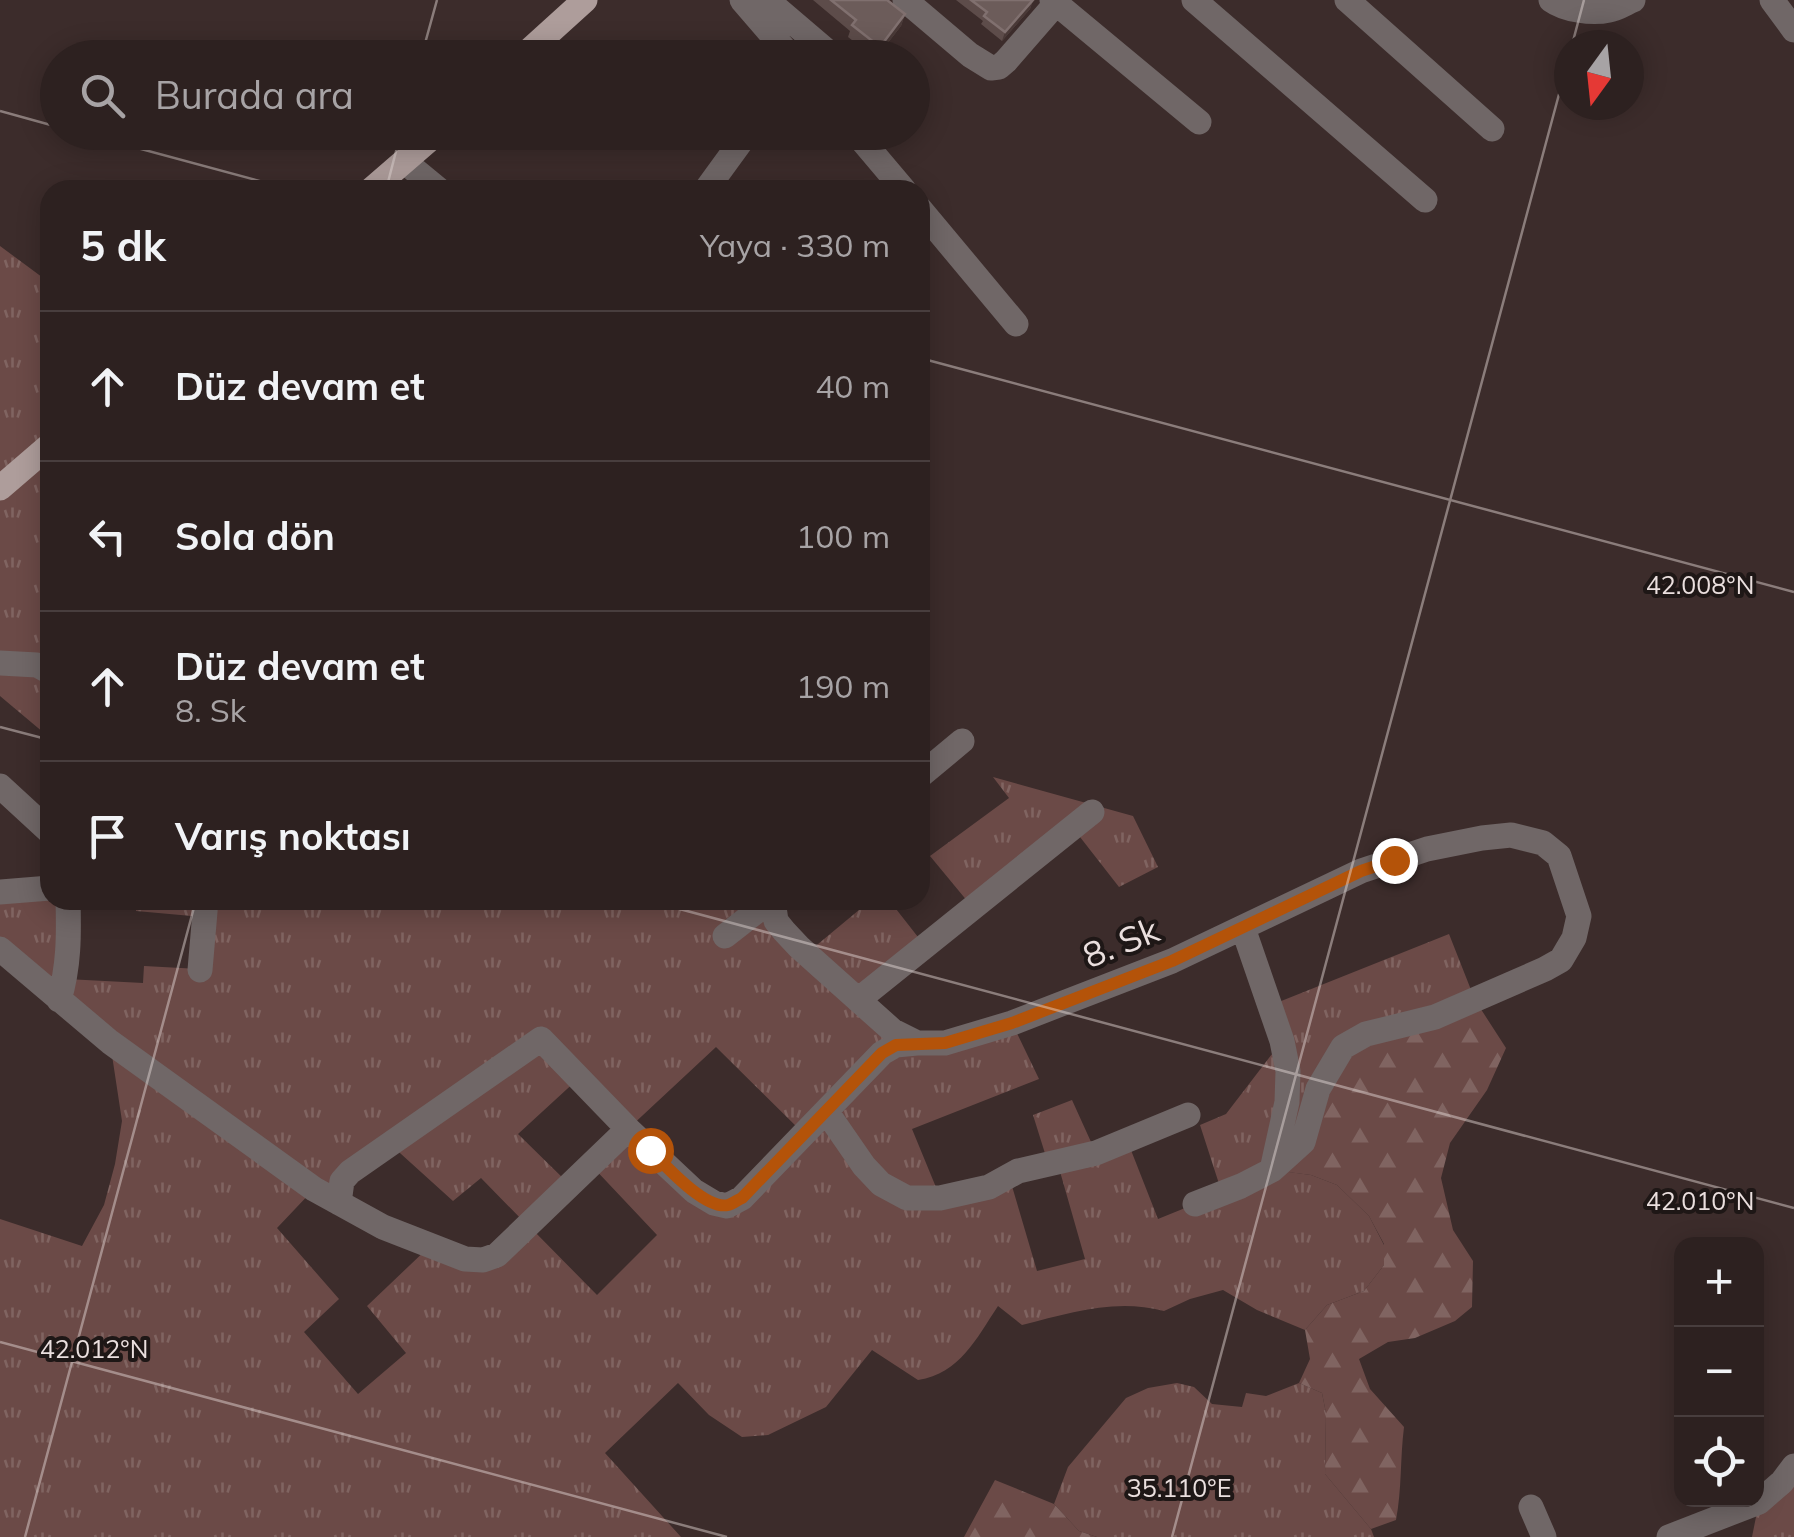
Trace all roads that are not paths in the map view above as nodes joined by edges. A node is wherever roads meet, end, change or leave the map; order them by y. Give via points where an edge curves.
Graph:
1 (584, 0) edge
2 (742, 0) edge
3 (767, 0) edge
4 (905, 0) edge
5 (1194, 0) edge
6 (1347, 0) edge
7 (1550, 0) edge
8 (1634, 0) edge
9 (1772, 0) edge
10 (1056, 1) edge
11 (1794, 30) edge
12 (541, 40) edge
13 (776, 40) edge
14 (814, 40) edge
15 (1199, 122) dead end
16 (1492, 129) dead end
17 (418, 150) edge
18 (736, 150) edge
19 (871, 150) edge
20 (405, 162) junction
21 (383, 180) edge
22 (428, 180) edge
23 (716, 180) edge
24 (896, 180) edge
25 (1425, 200) dead end
26 (930, 221) edge
27 (1016, 324) dead end
28 (40, 454) edge
29 (0, 488) edge
30 (0, 663) edge
31 (40, 667) edge
32 (962, 741) dead end
33 (930, 768) edge
34 (0, 786) edge
35 (1092, 812) dead end
36 (40, 823) edge
37 (40, 889) edge
38 (0, 892) edge
39 (68, 910) edge
40 (205, 910) edge
41 (759, 910) edge
42 (774, 910) edge
43 (1243, 928) junction
44 (725, 936) dead end
45 (0, 949) edge
46 (200, 970) dead end
47 (59, 1000) junction
48 (858, 1000) junction
49 (917, 1044) junction
50 (826, 1110) junction
51 (1188, 1114) dead end
52 (628, 1129) junction
53 (1272, 1170) junction
54 (339, 1204) junction
55 (1196, 1204) dead end
56 (1794, 1466) edge
57 (1530, 1507) dead end
58 (1544, 1537) edge
59 (1670, 1537) edge

1 - 12 main road
2 - 13 street
3 - 14 street
4 - 10 street via 991,68 1006,61
5 - 25 street
6 - 16 street
7 - 8 street via 1608,11
9 - 11 street
10 - 15 street
17 - 20 main road
18 - 23 street
19 - 24 street
20 - 21 main road
20 - 22 street
26 - 27 street
28 - 29 main road
30 - 31 street
32 - 33 street
34 - 36 street
35 - 48 street
37 - 38 street
39 - 47 street
40 - 46 street
41 - 44 street
42 - 48 street via 784,932
43 - 49 street, 8. Sk via 1012,1023 945,1043
43 - 53 street via 1288,1071
43 - 53 street, 8. Sk via 1361,871 1427,849 1511,835 1543,843 1559,856 1580,916 1561,960 1545,970 1344,1046 1318,1089 1303,1142
45 - 47 street
47 - 54 street
48 - 49 street
49 - 50 street, 8. Sk via 882,1053
50 - 51 street via 864,1166 907,1198 989,1187 1018,1171 1096,1153
50 - 52 street, 8. Sk via 727,1206 694,1191
52 - 54 street via 497,1255 483,1260 465,1259
52 - 54 street via 541,1039 350,1172
53 - 55 street
56 - 59 street via 1758,1502
57 - 58 street

